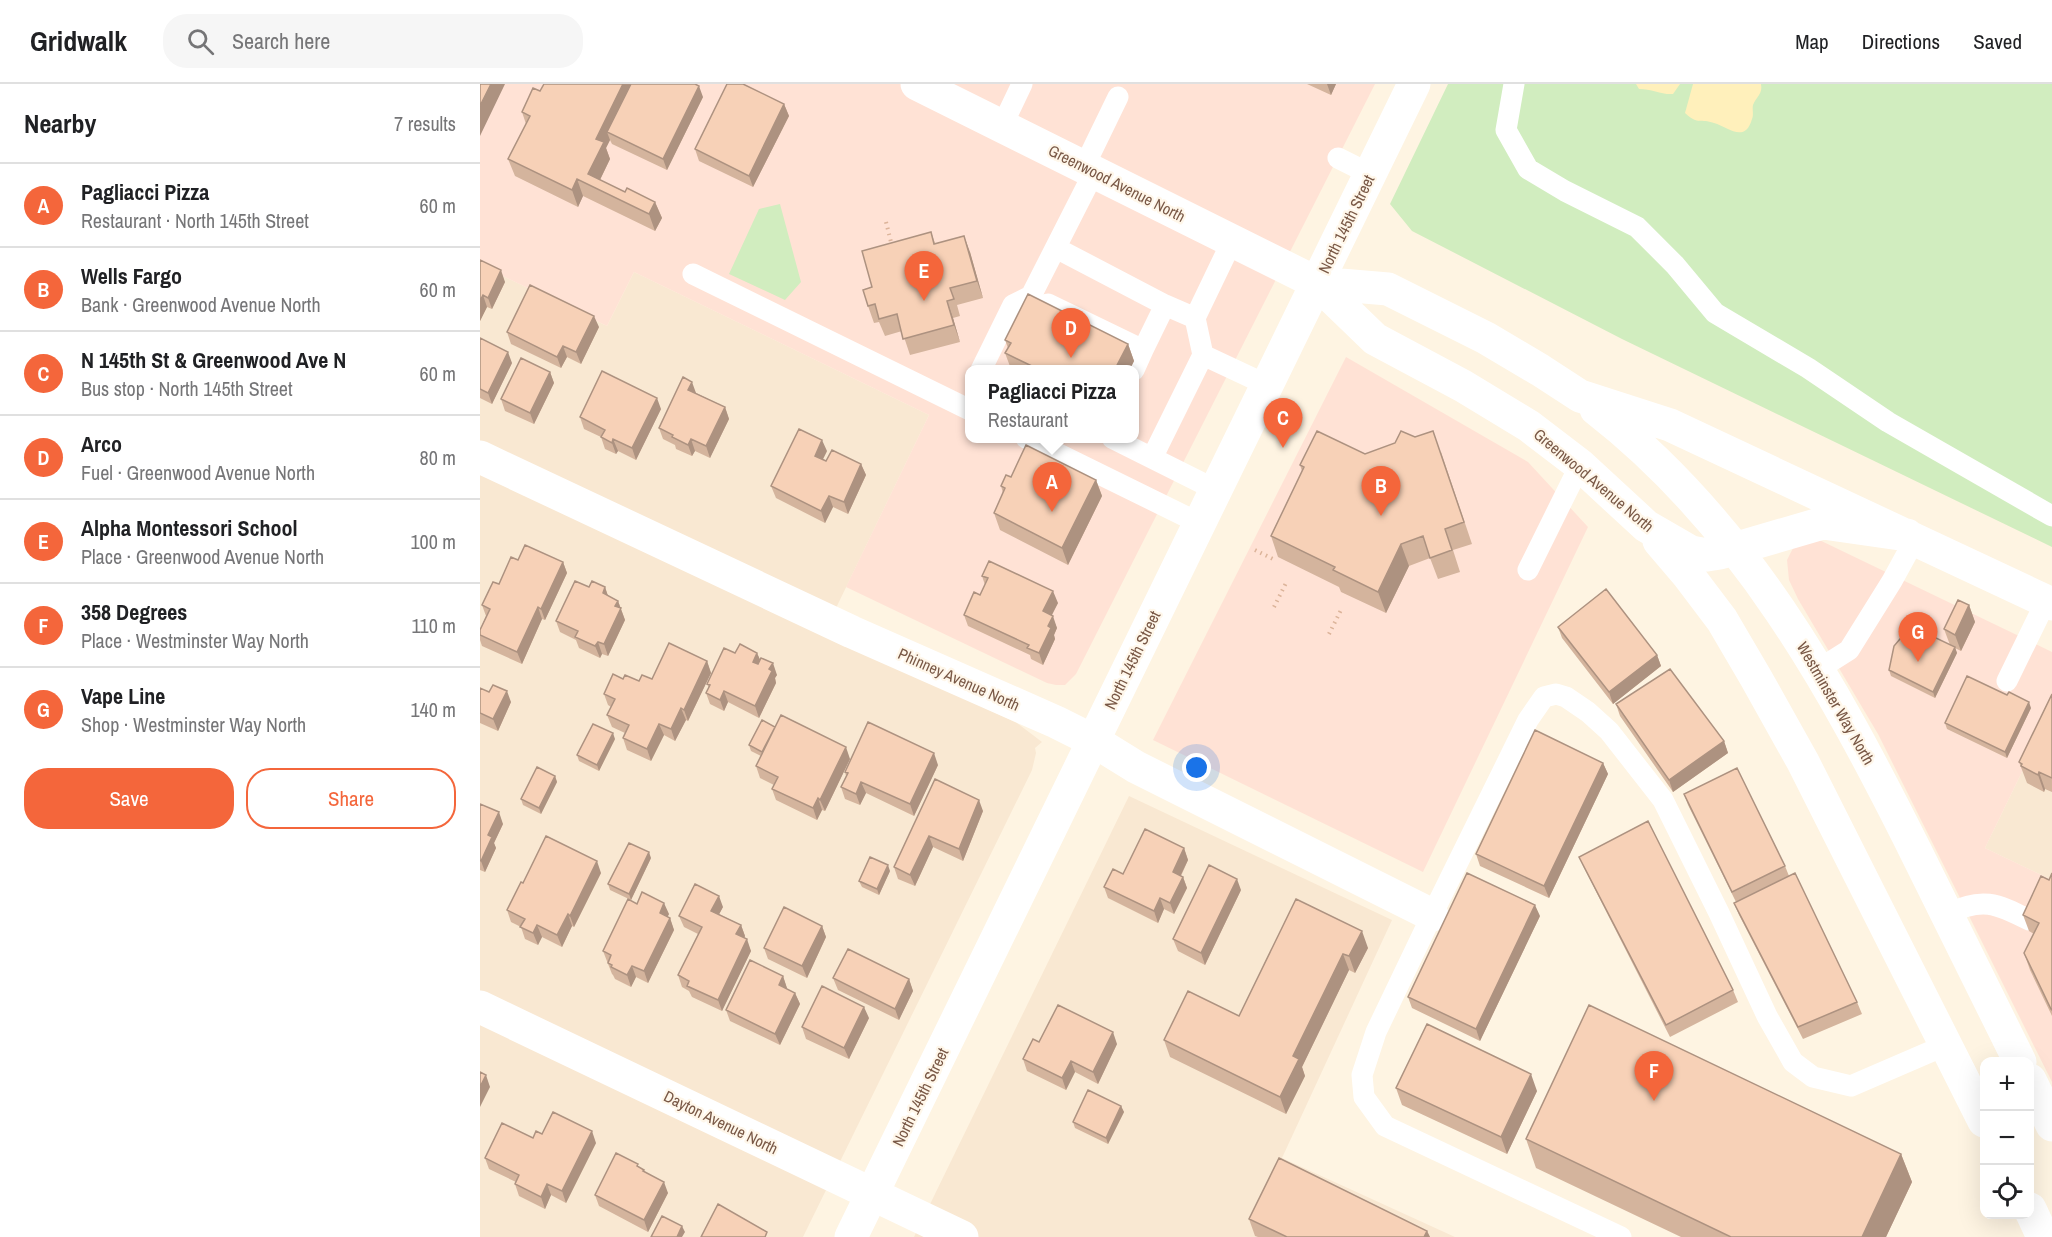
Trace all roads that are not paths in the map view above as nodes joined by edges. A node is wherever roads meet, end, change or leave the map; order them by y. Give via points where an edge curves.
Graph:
1 (917, 84) edge
2 (1022, 84) edge
3 (1414, 84) edge
4 (1514, 84) edge
5 (1118, 97) dead end
6 (1002, 126) junction
7 (1338, 158) dead end
8 (1089, 169) junction
9 (1370, 174) junction
10 (1232, 241) junction
11 (1056, 248) junction
12 (693, 274) dead end
13 (1317, 283) junction
14 (1032, 296) junction
15 (1165, 305) junction
16 (1195, 318) junction
17 (1203, 355) junction
18 (1139, 360) edge
19 (983, 365) edge
20 (1267, 384) junction
21 (1580, 396) junction
22 (965, 408) edge
23 (1036, 443) edge
24 (1122, 443) edge
25 (480, 457) edge
26 (1152, 458) junction
27 (1580, 465) junction
28 (1216, 490) junction
29 (2052, 516) edge
30 (1199, 523) junction
31 (1646, 526) junction
32 (1911, 537) junction
33 (1736, 548) junction
34 (1528, 570) dead end
35 (2049, 602) edge
36 (1819, 669) junction
37 (2007, 681) dead end
38 (1094, 741) junction
39 (1947, 914) junction
40 (1432, 915) junction
41 (2029, 920) edge
42 (480, 1007) edge
43 (1946, 1045) junction
44 (2018, 1057) edge
45 (2034, 1088) edge
46 (1980, 1113) edge
47 (2052, 1125) edge
48 (873, 1194) junction
49 (2034, 1218) edge
50 (851, 1237) edge
51 (962, 1237) edge
52 (1621, 1237) edge
53 (2043, 1237) edge

1 - 6 main road, Greenwood Avenue North
2 - 6 lane
3 - 9 main road, North 145th Street
4 - 29 lane via 1506,130 1528,169 1637,227 1675,264 1714,313 1888,422
5 - 8 lane
6 - 8 main road, Greenwood Avenue North
7 - 9 lane
8 - 10 main road, Greenwood Avenue North
8 - 11 lane
9 - 13 main road, North 145th Street
10 - 13 main road, Greenwood Avenue North
10 - 16 lane
11 - 14 lane
11 - 15 lane
12 - 22 lane
13 - 20 main road, North 145th Street
13 - 21 main road, Greenwood Avenue North via 1388,289 1486,338
13 - 27 main road, Greenwood Avenue North via 1375,339 1499,406
14 - 18 lane
14 - 19 lane via 1013,305
15 - 16 lane
15 - 18 lane
16 - 17 lane
17 - 20 lane
17 - 26 lane
20 - 28 main road, North 145th Street
21 - 32 main road, Greenwood Avenue North via 1670,425
21 - 33 main road, Westminster Way North via 1658,462
23 - 30 lane
24 - 26 lane
25 - 38 main road, Phinney Avenue North
26 - 28 lane
27 - 31 main road, Greenwood Avenue North
27 - 34 lane
28 - 30 main road, North 145th Street
30 - 38 main road, North 145th Street
31 - 33 main road, Greenwood Avenue North via 1691,552 1707,555
31 - 43 main road via 1722,620 1756,678 1803,762
32 - 33 main road, Greenwood Avenue North via 1823,524
32 - 35 main road, Greenwood Avenue North
32 - 36 lane via 1892,581 1849,650
33 - 36 main road, Westminster Way North
35 - 37 lane
36 - 39 main road, Westminster Way North
38 - 40 main road, Phinney Avenue North via 1136,767
38 - 48 main road, North 145th Street
39 - 41 lane via 1964,905 1981,903 2003,907
39 - 44 main road, Westminster Way North
40 - 43 lane via 1528,720 1544,697 1556,694 1588,712 1609,731 1663,800 1793,1062 1813,1077 1851,1086
40 - 52 lane via 1376,1032 1362,1075 1364,1097 1385,1126
42 - 48 main road, Dayton Avenue North
43 - 46 main road
45 - 47 main road
48 - 50 main road, North 145th Street
48 - 51 main road, Dayton Avenue North
49 - 53 main road

